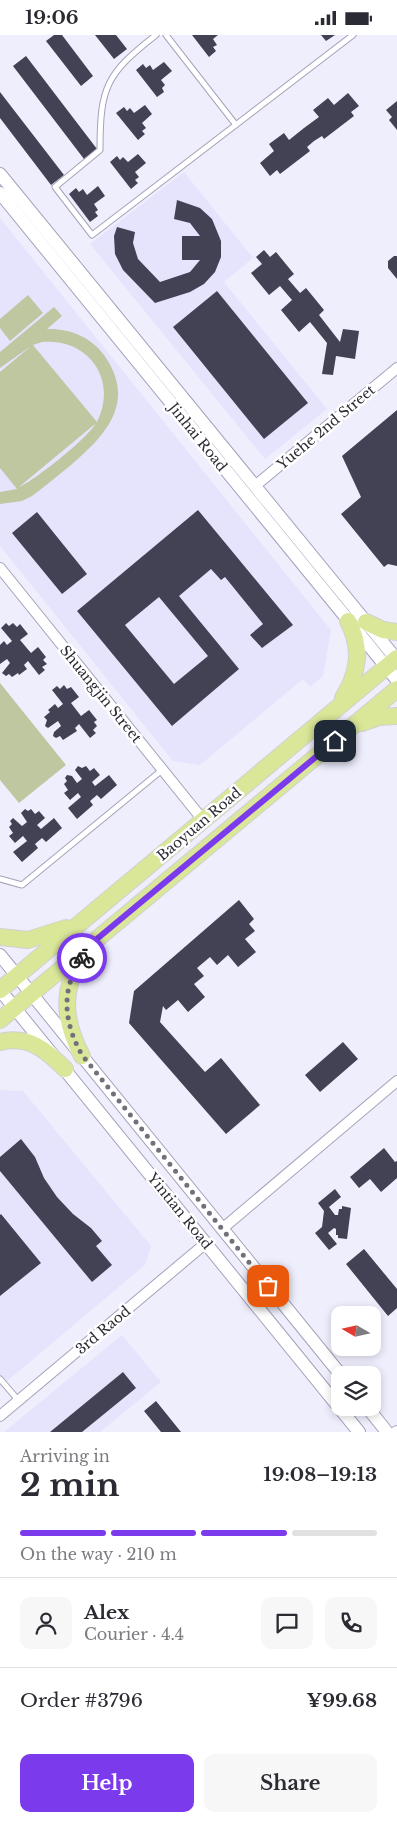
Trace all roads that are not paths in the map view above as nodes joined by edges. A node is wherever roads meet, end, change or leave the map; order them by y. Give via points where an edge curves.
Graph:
1 (156, 35) edge
2 (166, 35) edge
3 (353, 35) edge
4 (236, 125) junction
5 (0, 174) edge
6 (0, 193) edge
7 (397, 368) edge
8 (255, 485) junction
9 (0, 568) edge
10 (348, 621) junction
11 (366, 622) junction
12 (397, 632) edge
13 (394, 661) edge
14 (397, 681) edge
15 (397, 689) edge
16 (338, 707) junction
17 (397, 716) edge
18 (349, 730) junction
19 (162, 769) junction
20 (203, 820) junction
21 (0, 879) edge
22 (82, 921) junction
23 (0, 937) edge
24 (92, 943) junction
25 (0, 955) edge
26 (17, 975) junction
27 (0, 990) edge
28 (32, 994) junction
29 (15, 1008) junction
30 (0, 1020) edge
31 (0, 1042) edge
32 (82, 1055) junction
33 (65, 1069) junction
34 (397, 1081) edge
35 (222, 1229) junction
36 (206, 1243) junction
37 (334, 1366) edge
38 (0, 1379) edge
39 (19, 1401) junction
40 (374, 1416) edge
41 (0, 1417) edge
42 (359, 1432) edge
43 (387, 1432) edge

1 - 4 lane via 127,58 112,78 102,107 100,150 55,187 92,235
2 - 4 lane
3 - 4 lane
5 - 8 street, Jinhai Road
6 - 10 street, Jinhai Road
7 - 8 street, Yuehe 2nd Street
8 - 11 street, Jinhai Road
9 - 19 street, Shuangjin Street
10 - 13 street, Jinhai Road
10 - 16 main road via 355,634 358,661 352,683
11 - 12 main road
11 - 13 street, Jinhai Road
13 - 14 street, Jinhai Road
13 - 16 main road, Baoyuan Road
15 - 18 main road, Baoyuan Road
16 - 20 main road, Baoyuan Road
17 - 18 main road via 367,720
18 - 24 main road, Baoyuan Road
19 - 20 street, Shuangjin Street
19 - 21 lane via 22,885
20 - 22 main road, Baoyuan Road
22 - 23 main road via 40,938 13,940
22 - 26 main road, Baoyuan Road
24 - 28 main road, Baoyuan Road
24 - 32 main road via 76,967 66,998 68,1024
25 - 26 street, Yintian Road
26 - 27 main road, Baoyuan Road
26 - 28 street, Yintian Road
27 - 29 street, Yintian Road
28 - 29 main road, Baoyuan Road
28 - 32 street, Yintian Road
29 - 30 main road, Baoyuan Road
29 - 33 street, Yintian Road
31 - 33 main road via 20,1039 34,1043
32 - 35 street, Yintian Road
33 - 36 street, Yintian Road
34 - 35 street
35 - 37 street, Yintian Road
36 - 39 street, 3rd Raod
36 - 42 street, Yintian Road
38 - 39 lane
39 - 41 street, 3rd Raod
40 - 43 street

